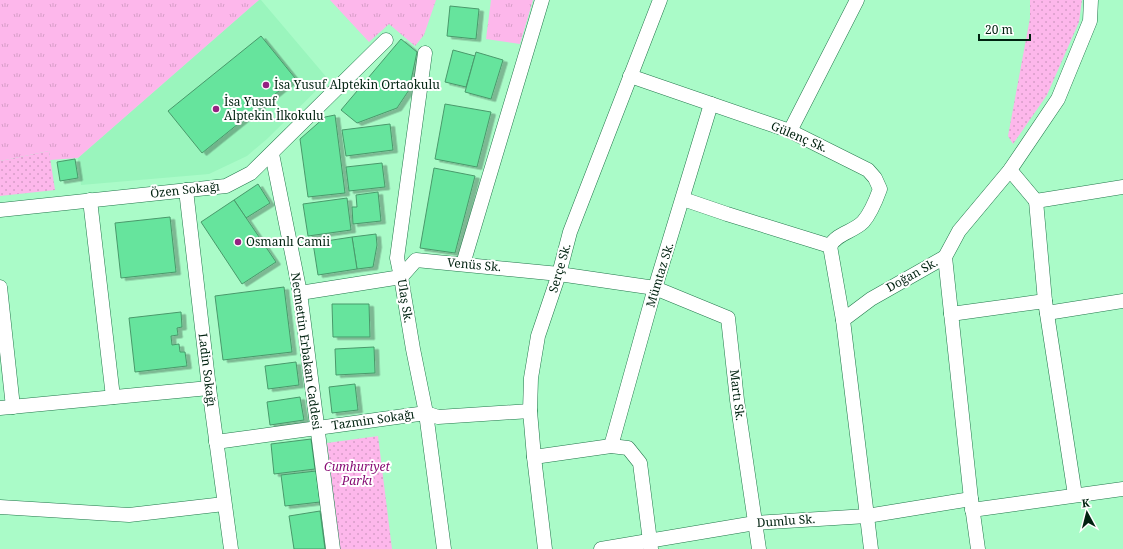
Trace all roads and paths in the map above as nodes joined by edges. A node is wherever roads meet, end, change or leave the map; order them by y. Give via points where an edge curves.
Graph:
1 (542, 0) edge
2 (660, 0) edge
3 (857, 0) edge
4 (1092, 0) edge
5 (386, 40) dead end
6 (424, 53) dead end
7 (630, 76) junction
8 (711, 104) junction
9 (790, 131) junction
10 (272, 154) junction
11 (1010, 170) junction
12 (1123, 187) edge
13 (186, 190) junction
14 (683, 199) junction
15 (90, 200) junction
16 (1036, 201) junction
17 (0, 210) edge
18 (830, 246) junction
19 (945, 257) junction
20 (464, 264) junction
21 (559, 274) junction
22 (401, 277) junction
23 (0, 287) edge
24 (655, 288) junction
25 (300, 293) junction
26 (1123, 301) edge
27 (1046, 307) junction
28 (951, 314) junction
29 (843, 320) junction
30 (209, 388) junction
31 (113, 397) junction
32 (6, 407) edge
33 (530, 411) junction
34 (426, 413) junction
35 (317, 428) junction
36 (216, 442) junction
37 (611, 446) junction
38 (534, 458) junction
39 (1123, 489) edge
40 (1075, 495) junction
41 (224, 504) junction
42 (972, 504) junction
43 (0, 507) edge
44 (867, 516) junction
45 (755, 523) junction
46 (651, 545) edge
47 (230, 549) edge
48 (333, 549) edge
49 (444, 549) edge
50 (545, 549) edge
51 (601, 549) edge
52 (759, 549) edge
53 (871, 549) edge
54 (978, 549) edge

1 - 20 street
2 - 7 street, Serçe Sk.
3 - 9 street
4 - 11 street, Doğan Sk. via 1090,21 1058,99
5 - 10 street, Özen Sokağı
6 - 22 street, Ulaş Sk. via 397,258
7 - 8 street, Gülenç Sk.
7 - 21 street, Serçe Sk. via 570,232
8 - 9 street, Gülenç Sk.
8 - 14 street, Mümtaz Sk.
9 - 18 street, Gülenç Sk. via 868,170 880,189 862,223 833,240
10 - 13 street, Özen Sokağı via 251,173 226,186
10 - 25 street, Necmettin Erbakan Caddesi
11 - 16 street
11 - 19 street, Doğan Sk. via 959,231
12 - 16 street
13 - 15 street, Özen Sokağı
13 - 30 street, Ladin Sokağı
14 - 18 street
14 - 24 street, Mümtaz Sk.
15 - 17 street, Özen Sokağı
15 - 31 street
16 - 27 street
18 - 29 street
19 - 28 street
19 - 29 street, Doğan Sk. via 870,299
20 - 21 street, Venüs Sk.
20 - 22 street, Venüs Sk. via 416,260
21 - 24 street, Venüs Sk.
21 - 33 street, Serçe Sk. via 538,336
22 - 25 street
22 - 34 street, Ulaş Sk.
23 - 32 street
24 - 37 street, Mümtaz Sk.
24 - 45 street, Martı Sk. via 728,318
25 - 35 street, Necmettin Erbakan Caddesi
26 - 27 street
27 - 28 street
27 - 40 street
28 - 42 street
29 - 44 street
30 - 31 street
30 - 36 street, Ladin Sokağı
31 - 32 street
33 - 34 street, Tazmin Sokağı via 438,417
33 - 38 street, Serçe Sk.
34 - 35 street, Tazmin Sokağı
34 - 49 street, Ulaş Sk.
35 - 36 street, Tazmin Sokağı
35 - 48 street, Necmettin Erbakan Caddesi
36 - 41 street, Ladin Sokağı
37 - 38 street
37 - 46 street via 628,448 640,463
38 - 50 street, Serçe Sk.
39 - 40 street, Dumlu Sk.
40 - 42 street, Dumlu Sk.
41 - 43 street via 129,515
41 - 47 street, Ladin Sokağı
42 - 44 street, Dumlu Sk.
42 - 54 street
44 - 45 street, Dumlu Sk.
44 - 53 street
45 - 46 street, Dumlu Sk.
45 - 52 street, Martı Sk.
46 - 51 street, Dumlu Sk.

